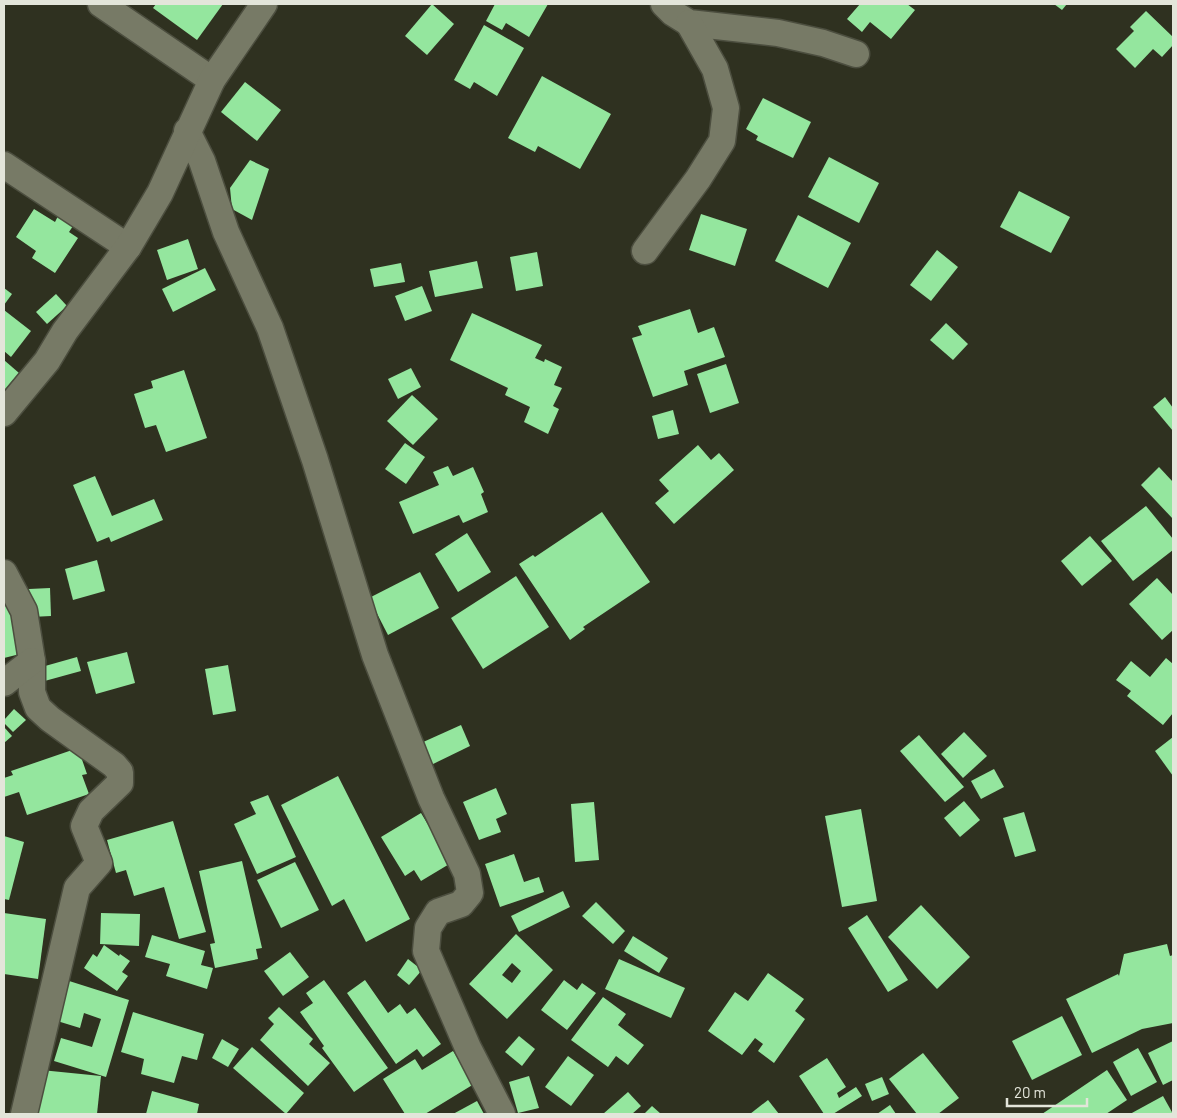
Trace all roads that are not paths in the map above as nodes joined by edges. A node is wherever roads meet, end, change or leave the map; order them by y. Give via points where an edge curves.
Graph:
1 (101, 4) edge
2 (264, 4) edge
3 (664, 4) edge
4 (689, 23) junction
5 (856, 54) dead end
6 (212, 80) junction
7 (187, 131) junction
8 (4, 165) edge
9 (128, 246) junction
10 (645, 251) dead end
11 (4, 413) edge
12 (4, 573) edge
13 (32, 661) junction
14 (4, 683) edge
15 (24, 1114) edge
16 (502, 1114) edge

1 - 6 street
2 - 6 street
3 - 4 street
4 - 5 street via 778,33
4 - 10 street via 715,70 726,108 722,141
6 - 7 street
7 - 9 street via 160,194
7 - 16 street via 202,161 226,232 270,328 375,655 430,798 468,874 470,893 461,904 438,912 428,928 426,950 468,1048
8 - 9 street
9 - 11 street via 46,361
12 - 13 street via 24,610
13 - 14 street
13 - 15 street via 32,692 38,708 114,765 120,772 120,782 91,811 84,826 99,863 77,888

